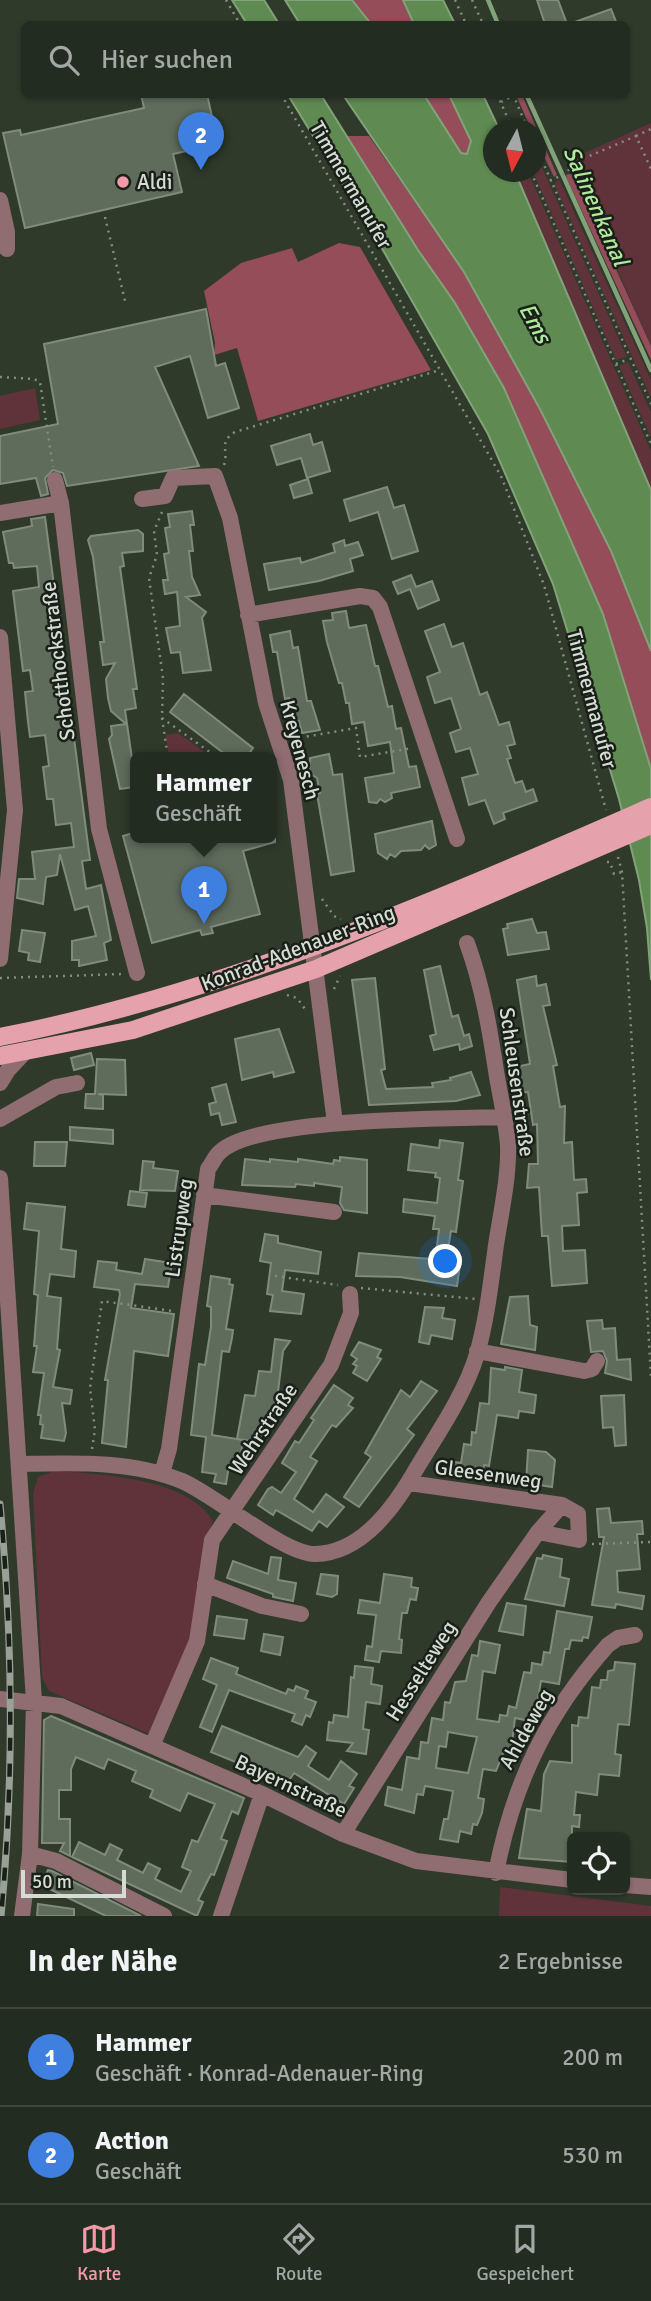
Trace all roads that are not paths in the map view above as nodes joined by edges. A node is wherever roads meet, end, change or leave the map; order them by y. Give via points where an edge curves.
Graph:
1 (0, 200) edge
2 (7, 249) dead end
3 (55, 481) road end
4 (142, 499) dead end
5 (61, 503) junction
6 (0, 513) edge
7 (248, 615) junction
8 (0, 637) edge
9 (651, 807) edge
10 (651, 825) edge
11 (457, 839) dead end
12 (604, 841) junction
13 (467, 943) dead end
14 (313, 946) junction
15 (0, 959) edge
16 (316, 969) junction
17 (136, 973) road end
18 (0, 1037) edge
19 (25, 1052) junction
20 (0, 1056) edge
21 (0, 1083) edge
22 (77, 1083) dead end
23 (504, 1117) junction
24 (0, 1119) edge
25 (335, 1123) junction
26 (0, 1178) edge
27 (204, 1195) junction
28 (334, 1212) dead end
29 (350, 1294) road end
30 (477, 1350) junction
31 (597, 1362) dead end
32 (20, 1464) junction
33 (162, 1473) junction
34 (409, 1483) junction
35 (562, 1506) junction
36 (234, 1510) junction
37 (538, 1532) junction
38 (205, 1584) junction
39 (301, 1614) dead end
40 (635, 1635) dead end
41 (0, 1699) edge
42 (34, 1701) junction
43 (152, 1746) junction
44 (262, 1794) junction
45 (343, 1834) junction
46 (30, 1854) junction
47 (496, 1873) junction
48 (567, 1880) edge
49 (630, 1885) edge
50 (651, 1887) edge
51 (22, 1916) edge
52 (164, 1916) edge
53 (221, 1916) edge

1 - 2 street
3 - 5 street, Schotthockstraße
4 - 7 street, Kreyenesch via 165,496 173,478 215,475 230,518
5 - 6 street
5 - 17 street, Schotthockstraße via 100,829
7 - 11 street via 360,596 373,598 380,607
7 - 14 street, Kreyenesch via 266,703 291,780
8 - 15 street via 15,810
9 - 12 main road
10 - 12 main road
12 - 14 main road, Konrad-Adenauer-Ring
12 - 16 main road, Konrad-Adenauer-Ring
13 - 23 street, Schleusenstraße via 482,983
14 - 16 street, Kreyenesch
14 - 18 main road, Konrad-Adenauer-Ring via 130,1006
16 - 19 main road, Konrad-Adenauer-Ring via 133,1030
16 - 25 street, Kreyenesch
19 - 20 main road, Konrad-Adenauer-Ring
19 - 21 street
22 - 24 street via 56,1087
23 - 25 street, Listrupweg
23 - 30 street, Schleusenstraße via 508,1174
25 - 27 street, Listrupweg via 252,1137 220,1151 208,1169
26 - 32 street
27 - 28 street
27 - 33 street, Listrupweg
29 - 36 street, Wehrstraße via 351,1313 331,1365
30 - 31 street via 584,1371
30 - 34 street, Schleusenstraße via 456,1401
32 - 33 street, Schleusenstraße via 90,1462
32 - 42 street
33 - 36 street, Schleusenstraße
34 - 35 street, Gleesenweg
34 - 36 street, Schleusenstraße via 362,1540 313,1555 289,1547
35 - 37 street, Hesselteweg
35 - 37 street via 578,1514 579,1540
36 - 38 street, Wehrstraße via 212,1539
37 - 45 street, Hesselteweg
38 - 39 street via 262,1606
38 - 43 street, Wehrstraße via 197,1641
40 - 47 street, Ahldeweg via 608,1645 555,1713 524,1770
41 - 42 street, Bayernstraße
42 - 43 street, Bayernstraße via 61,1706
42 - 46 street
43 - 44 street, Bayernstraße
44 - 45 street, Bayernstraße
44 - 53 street
45 - 47 street, Bayernstraße via 416,1861
46 - 51 street
46 - 52 street via 56,1861
47 - 48 street, Bayernstraße
49 - 50 street

